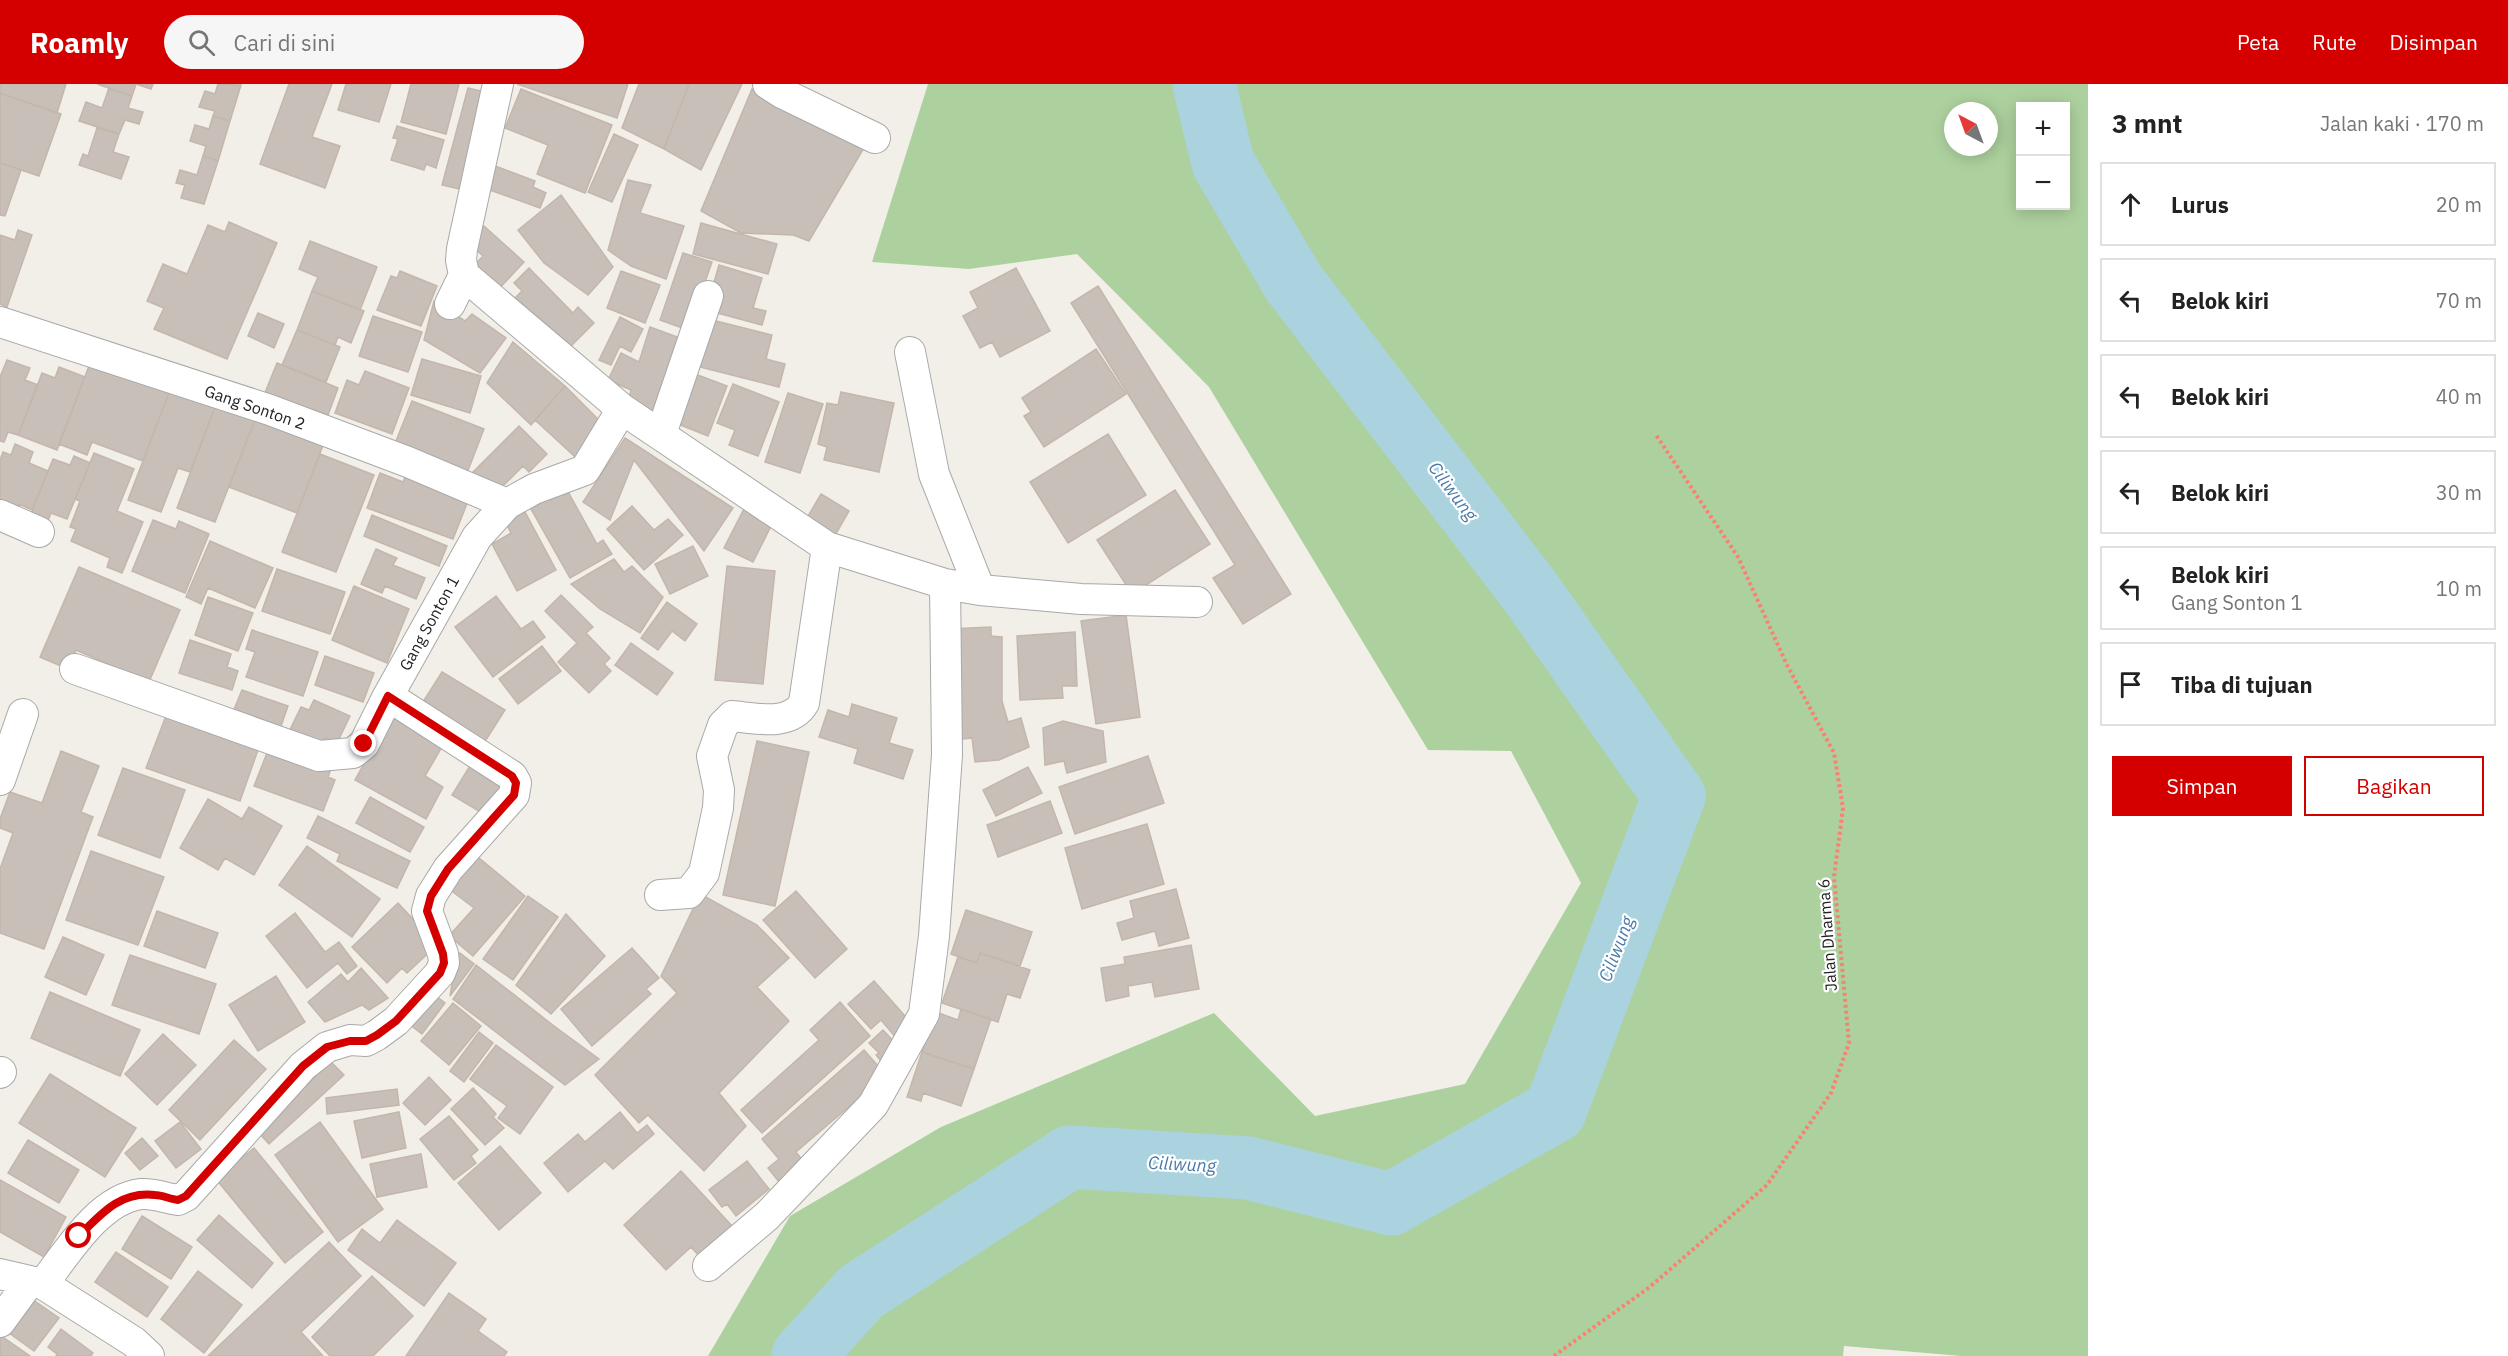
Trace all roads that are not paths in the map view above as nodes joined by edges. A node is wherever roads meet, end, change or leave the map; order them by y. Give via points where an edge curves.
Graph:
1 (498, 84) edge
2 (768, 84) edge
3 (875, 138) dead end
4 (464, 275) junction
5 (708, 296) dead end
6 (450, 304) dead end
7 (0, 322) edge
8 (910, 352) dead end
9 (622, 409) junction
10 (661, 434) junction
11 (507, 504) junction
12 (0, 515) edge
13 (39, 532) dead end
14 (827, 547) junction
15 (945, 584) junction
16 (980, 590) junction
17 (1197, 602) dead end
18 (75, 669) dead end
19 (388, 696) junction
20 (22, 714) dead end
21 (0, 780) edge
22 (660, 895) dead end
23 (708, 1266) dead end
24 (0, 1274) edge
25 (37, 1283) junction
26 (0, 1322) edge
27 (149, 1356) edge

1 - 4 street via 462,249
2 - 3 street
4 - 6 street
4 - 9 street
5 - 10 street
7 - 11 street, Gang Sonton 2 via 270,410
8 - 16 street via 934,474
9 - 10 street
9 - 11 street, Gang Sonton 1 via 585,470
10 - 14 street
11 - 19 street, Gang Sonton 1 via 477,537
12 - 13 street
14 - 15 street
14 - 22 street via 804,703 799,711 782,718 732,716 723,724 712,756 719,790 718,808 704,873 689,893
15 - 16 street
15 - 23 street via 947,755 934,936 924,1014 873,1105 767,1216
16 - 17 street
18 - 19 street, Gang Sonton 1 via 319,756 353,753 364,744
19 - 25 street via 486,757 516,783 514,795 448,869 431,896 427,911 443,954 440,973 396,1021 377,1035 366,1041 327,1047 303,1066 186,1196 178,1200 141,1194 120,1199 79,1236
20 - 21 street
24 - 25 street
25 - 26 street
25 - 27 street via 134,1342

